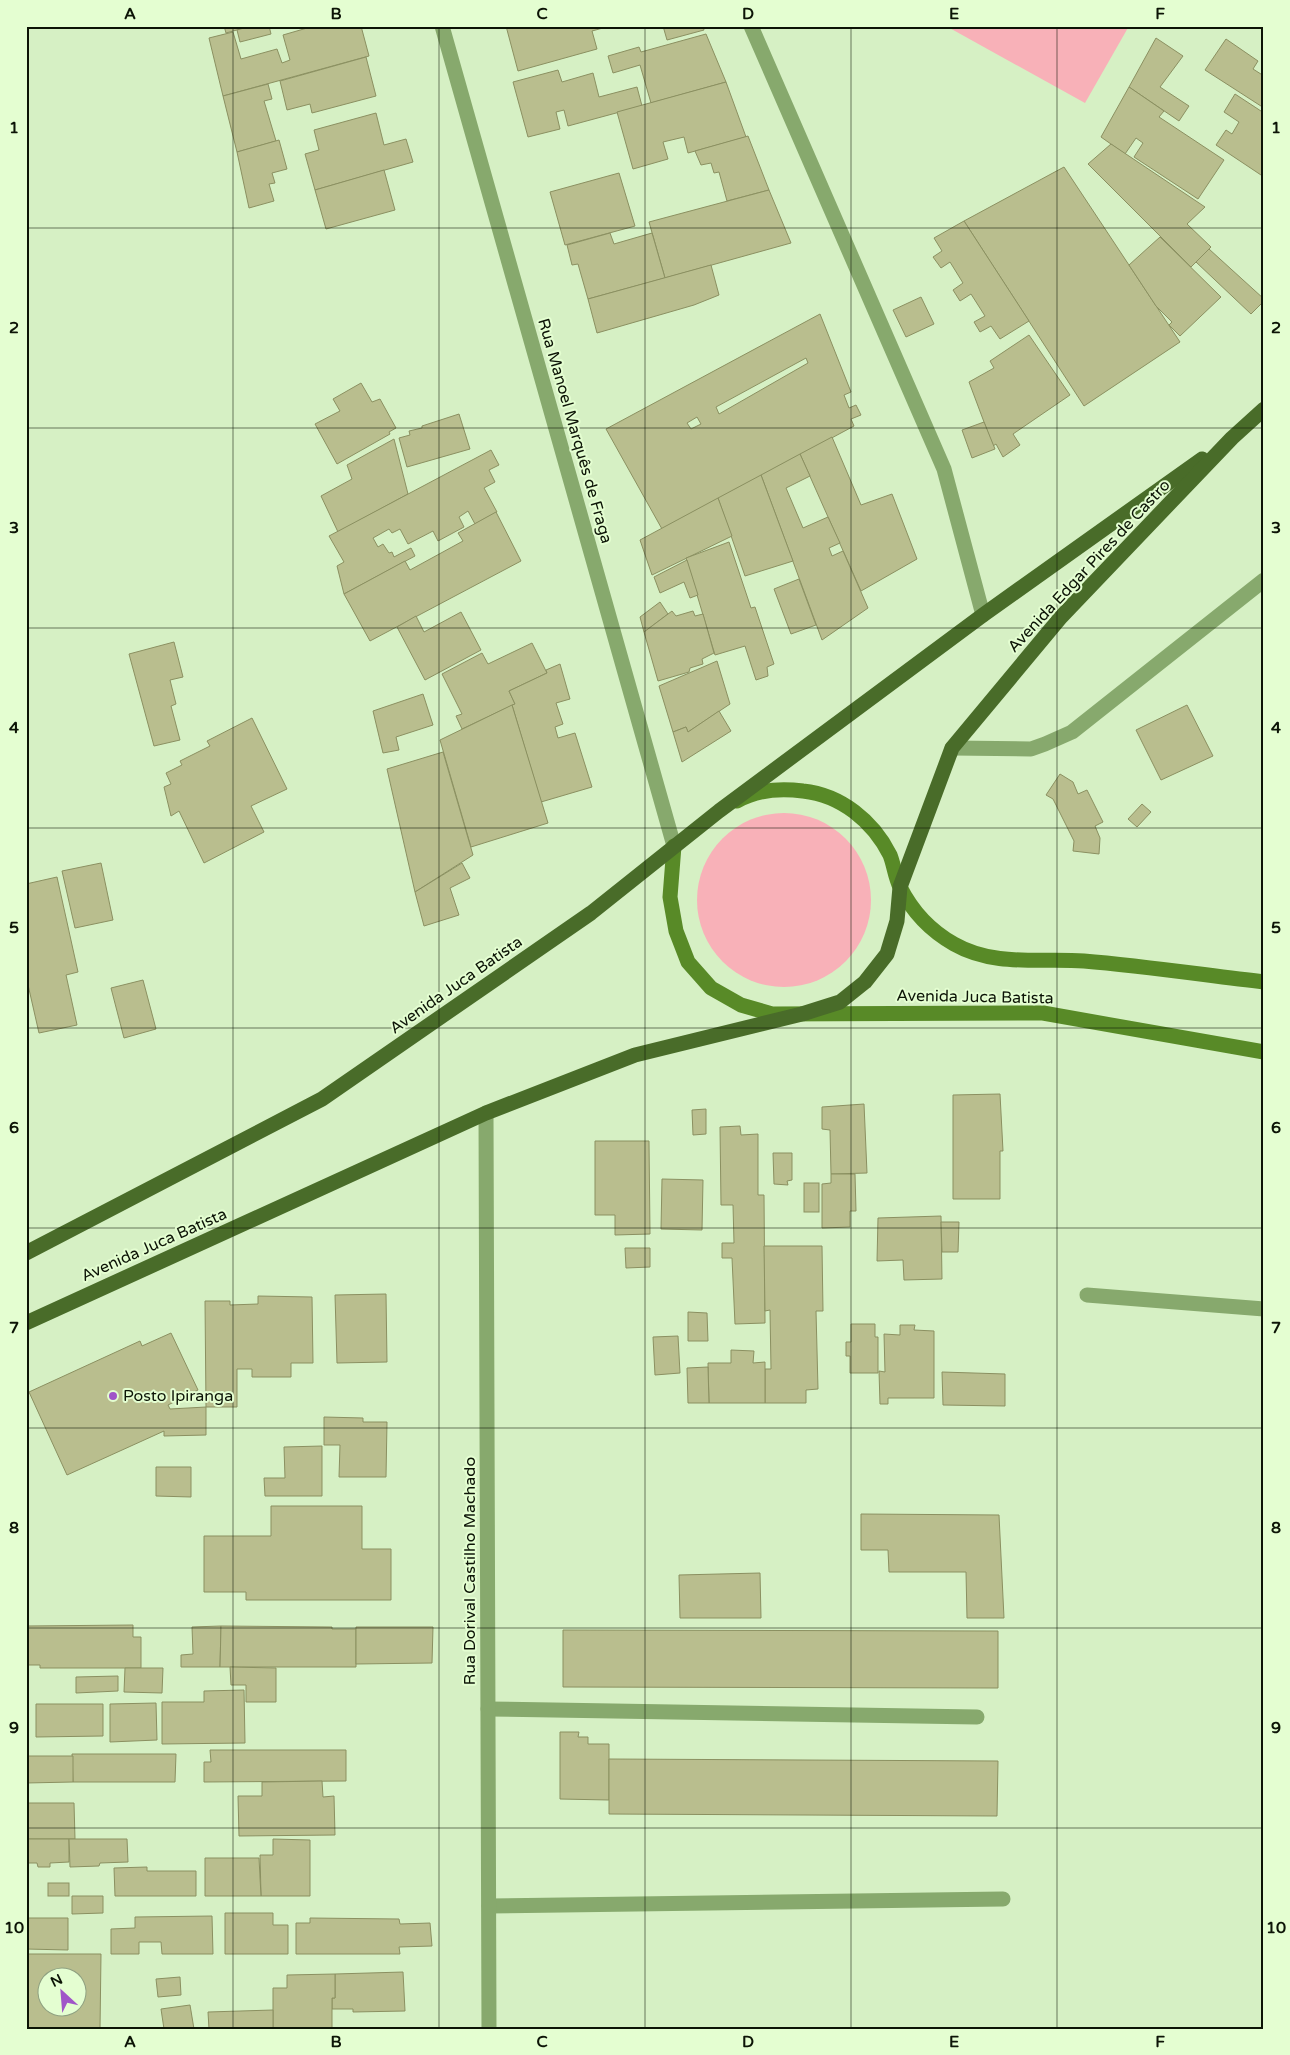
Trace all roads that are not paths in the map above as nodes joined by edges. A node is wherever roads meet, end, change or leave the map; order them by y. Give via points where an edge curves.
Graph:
1 (442, 26) edge
2 (751, 26) edge
3 (1264, 409) edge
4 (1232, 438) junction
5 (1264, 580) edge
6 (983, 615) junction
7 (952, 748) junction
8 (718, 811) junction
9 (674, 846) junction
10 (900, 887) junction
11 (1264, 982) edge
12 (802, 1014) junction
13 (1264, 1052) edge
14 (486, 1114) junction
15 (26, 1253) edge
16 (1087, 1295) dead end
17 (1264, 1309) edge
18 (26, 1323) edge
19 (488, 1709) junction
20 (977, 1717) dead end
21 (1003, 1899) dead end
22 (489, 1906) junction
23 (489, 2029) edge

1 - 9 street, Rua Manoel Marquês de Fraga
2 - 6 street via 944,469
3 - 4 main road, Avenida Edgar Pires de Castro
4 - 6 main road, Avenida Edgar Pires de Castro
4 - 7 main road, Avenida Edgar Pires de Castro via 1061,616
5 - 7 street via 1072,732 1031,749
6 - 8 main road, Avenida Edgar Pires de Castro
7 - 10 main road, Avenida Edgar Pires de Castro
8 - 9 main road, Avenida Edgar Pires de Castro
8 - 10 main road via 748,794 781,788 813,792 848,806 873,828 890,856
9 - 12 main road, Avenida Juca Batista via 670,897 676,931 688,962 711,988 741,1005 772,1014
9 - 15 main road, Avenida Juca Batista via 590,913 322,1099
10 - 11 main road via 920,919 955,944 994,960 1082,961
10 - 12 main road, Avenida Edgar Pires de Castro via 897,921 888,954 865,982 840,1002
12 - 13 main road, Avenida Juca Batista via 1042,1013
12 - 14 main road, Avenida Juca Batista via 635,1054
14 - 18 main road, Avenida Juca Batista
14 - 19 street, Rua Dorival Castilho Machado
16 - 17 street
19 - 20 street
19 - 22 street, Rua Dorival Castilho Machado
21 - 22 street
22 - 23 street, Rua Dorival Castilho Machado

